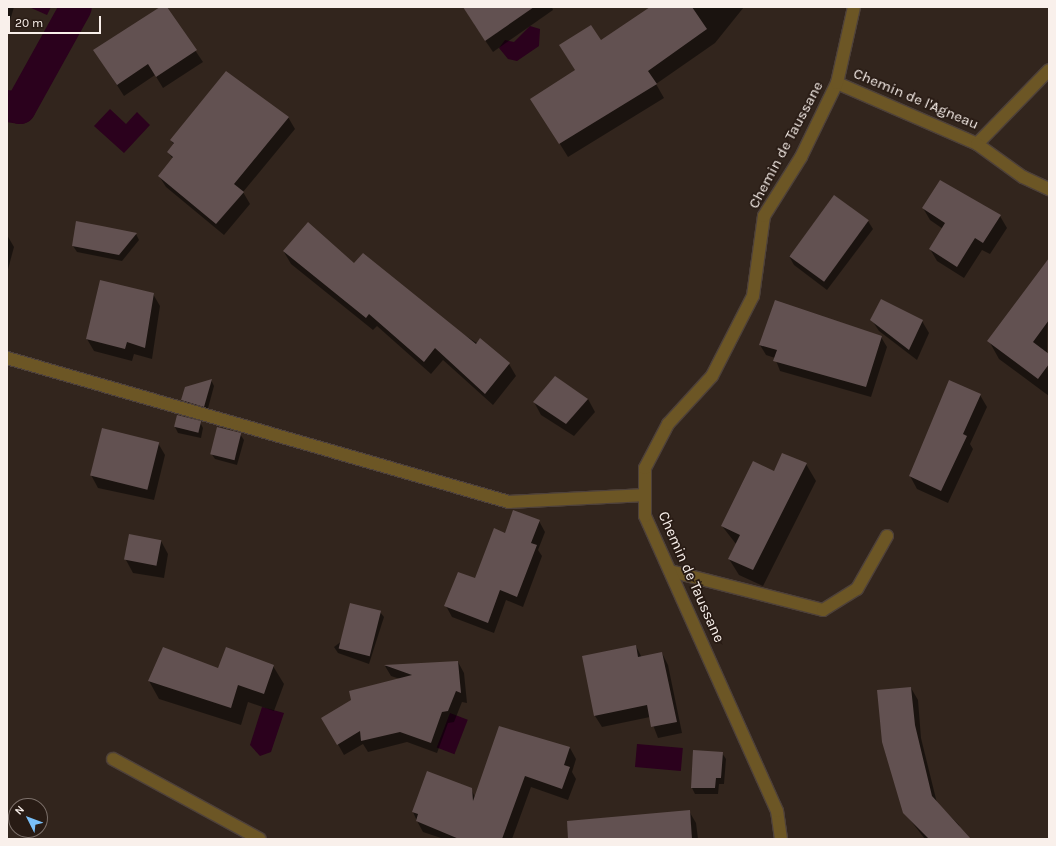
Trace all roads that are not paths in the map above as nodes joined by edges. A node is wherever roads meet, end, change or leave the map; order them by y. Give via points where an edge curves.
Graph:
1 (854, 7) edge
2 (1049, 70) edge
3 (837, 83) junction
4 (977, 144) junction
5 (1049, 189) edge
6 (7, 358) edge
7 (645, 495) junction
8 (887, 536) dead end
9 (670, 572) junction
10 (113, 759) dead end
11 (260, 839) edge
12 (781, 839) edge

1 - 3 street, Chemin de Taussane
2 - 4 street, Chemin de l'Agneau
3 - 4 street, Chemin de l'Agneau
3 - 7 street, Chemin de Taussane via 801,157 764,216 753,296 712,376 668,424 645,468
4 - 5 street via 1023,177
6 - 7 street via 509,502
7 - 9 street, Chemin de Taussane via 645,516
8 - 9 street via 857,589 823,610
9 - 12 street, Chemin de Taussane via 777,811
10 - 11 street

